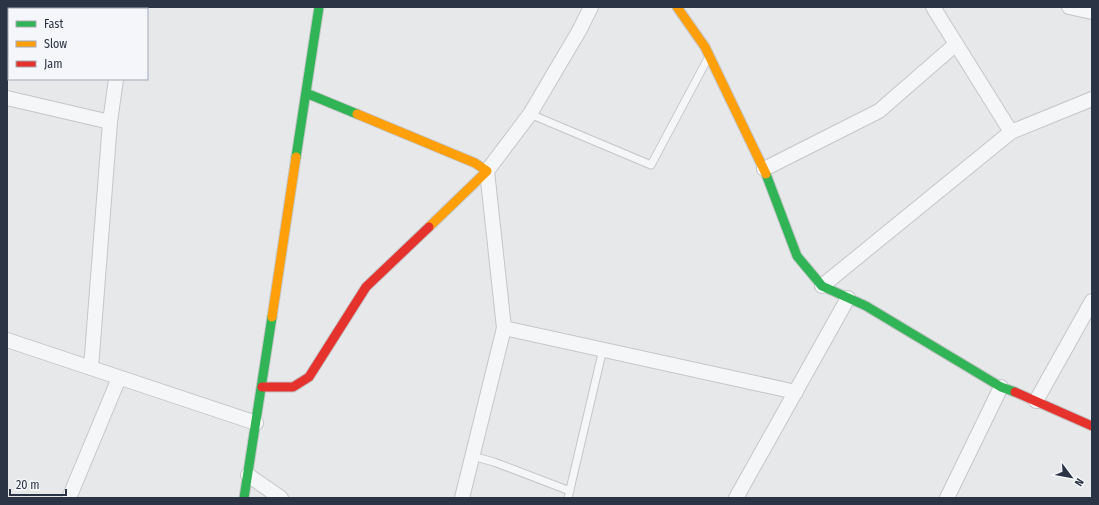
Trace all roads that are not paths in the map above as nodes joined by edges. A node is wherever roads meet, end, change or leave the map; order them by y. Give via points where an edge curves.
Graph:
1 (319, 7) edge
2 (591, 7) edge
3 (677, 7) edge
4 (932, 7) edge
5 (1069, 7) edge
6 (1092, 12) edge
7 (956, 44) junction
8 (710, 56) junction
9 (116, 80) edge
10 (306, 93) junction
11 (7, 98) edge
12 (1092, 99) edge
13 (530, 114) junction
14 (110, 122) junction
15 (1011, 132) junction
16 (764, 169) junction
17 (487, 171) junction
18 (822, 286) junction
19 (848, 298) junction
20 (1092, 300) edge
21 (504, 328) junction
22 (7, 340) edge
23 (602, 349) junction
24 (91, 368) junction
25 (118, 378) junction
26 (262, 387) junction
27 (1001, 387) junction
28 (796, 392) junction
29 (1036, 401) junction
30 (256, 424) junction
31 (1092, 426) edge
32 (472, 456) junction
33 (248, 475) junction
34 (569, 494) edge
35 (69, 498) edge
36 (244, 498) edge
37 (281, 498) edge
38 (462, 498) edge
39 (736, 498) edge
40 (947, 498) edge

1 - 10 street
2 - 13 street
3 - 8 street
4 - 7 street
5 - 6 street
7 - 15 street
7 - 16 street via 880,110
8 - 13 lane via 651,165
8 - 16 street
9 - 14 street
10 - 17 street via 475,163
10 - 26 street
11 - 14 street
12 - 15 street
13 - 17 street
14 - 24 street
15 - 18 street
16 - 18 street via 797,256
17 - 21 street
17 - 26 street via 366,287 309,378 293,386
18 - 19 street
19 - 27 street via 866,306
19 - 28 street
20 - 29 street
21 - 23 street
21 - 32 street
22 - 24 street
23 - 28 street
23 - 34 lane
24 - 25 street
25 - 30 street
25 - 35 street
26 - 30 street
27 - 29 street
27 - 40 street
28 - 39 street
29 - 31 street
30 - 33 street
32 - 34 lane via 494,462
32 - 38 street
33 - 36 street
33 - 37 street

